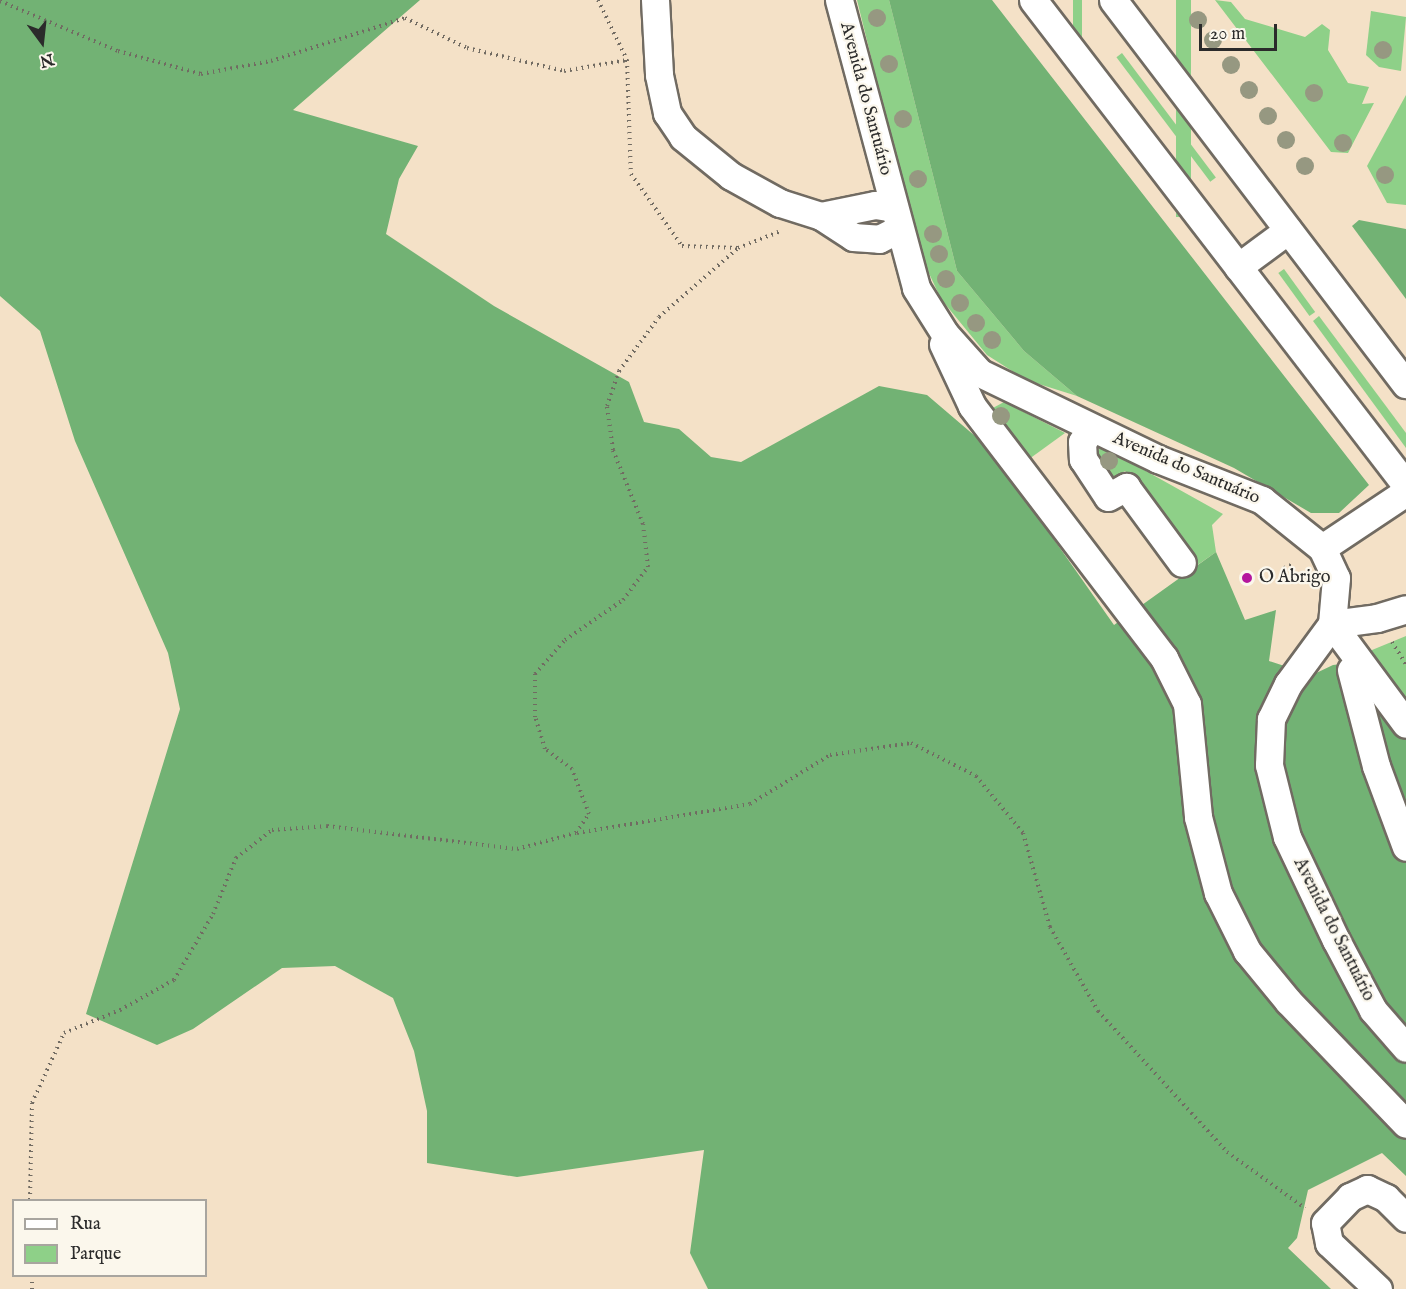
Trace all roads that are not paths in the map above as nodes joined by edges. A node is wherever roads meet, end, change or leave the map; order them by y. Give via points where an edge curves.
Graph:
1 (655, 0) edge
2 (839, 0) edge
3 (1033, 0) edge
4 (1113, 0) edge
5 (897, 219) junction
6 (1288, 230) junction
7 (1238, 267) junction
8 (923, 301) junction
9 (1406, 384) edge
10 (1092, 429) junction
11 (1406, 484) edge
12 (1406, 492) edge
13 (1322, 548) junction
14 (1182, 563) dead end
15 (1406, 609) edge
16 (1332, 624) junction
17 (1352, 670) dead end
18 (1406, 724) edge
19 (1406, 847) edge
20 (1406, 1048) edge
21 (1406, 1124) edge
22 (1406, 1218) edge
23 (1378, 1289) edge

1 - 5 street via 661,85 667,113 683,137 731,176 780,203 821,216 853,237 879,239
2 - 5 street, Avenida do Santuário
3 - 7 street
4 - 6 street
5 - 8 street, Avenida do Santuário
6 - 7 street
6 - 9 street
7 - 11 street
8 - 10 street, Avenida do Santuário via 980,374
8 - 21 street, Avenida do Santuário via 972,406 1164,658 1187,704 1198,817 1218,893 1247,951 1288,1001
10 - 13 street, Avenida do Santuário via 1262,500
10 - 14 street via 1083,442 1083,459 1108,497 1126,487
12 - 13 street
13 - 16 street, Avenida do Santuário via 1336,578
15 - 16 street via 1377,618
16 - 18 street
16 - 20 street, Avenida do Santuário via 1288,684 1271,719 1269,765 1287,837 1336,940 1373,1010
17 - 19 street via 1376,766
22 - 23 street via 1386,1198 1367,1189 1350,1197 1325,1222 1329,1243

